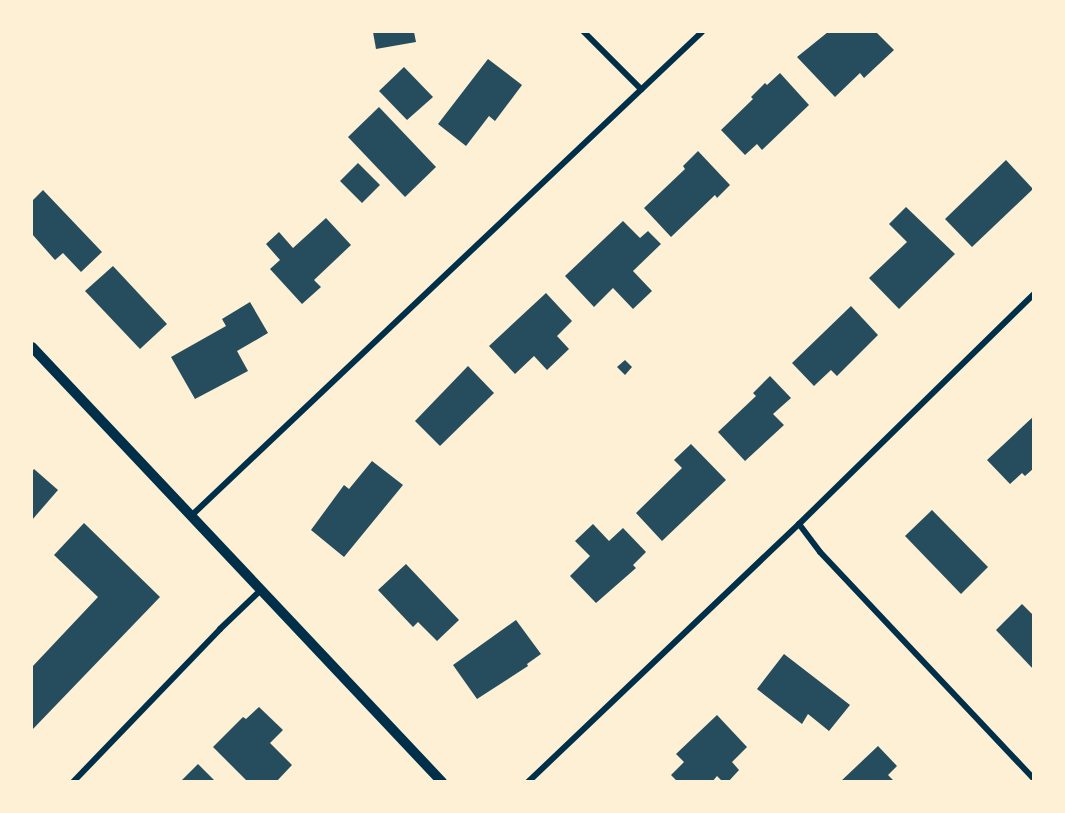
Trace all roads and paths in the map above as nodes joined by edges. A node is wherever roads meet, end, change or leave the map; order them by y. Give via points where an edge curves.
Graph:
1 (585, 32) edge
2 (702, 32) edge
3 (641, 89) junction
4 (1034, 294) edge
5 (32, 347) edge
6 (190, 517) junction
7 (799, 524) junction
8 (261, 591) junction
9 (1034, 778) edge
10 (73, 782) edge
11 (442, 782) edge
12 (528, 782) edge

1 - 3 street
2 - 3 street
3 - 6 street
4 - 7 street
5 - 6 street
6 - 8 street
7 - 9 street via 819,552
7 - 12 street
8 - 10 street
8 - 11 street

